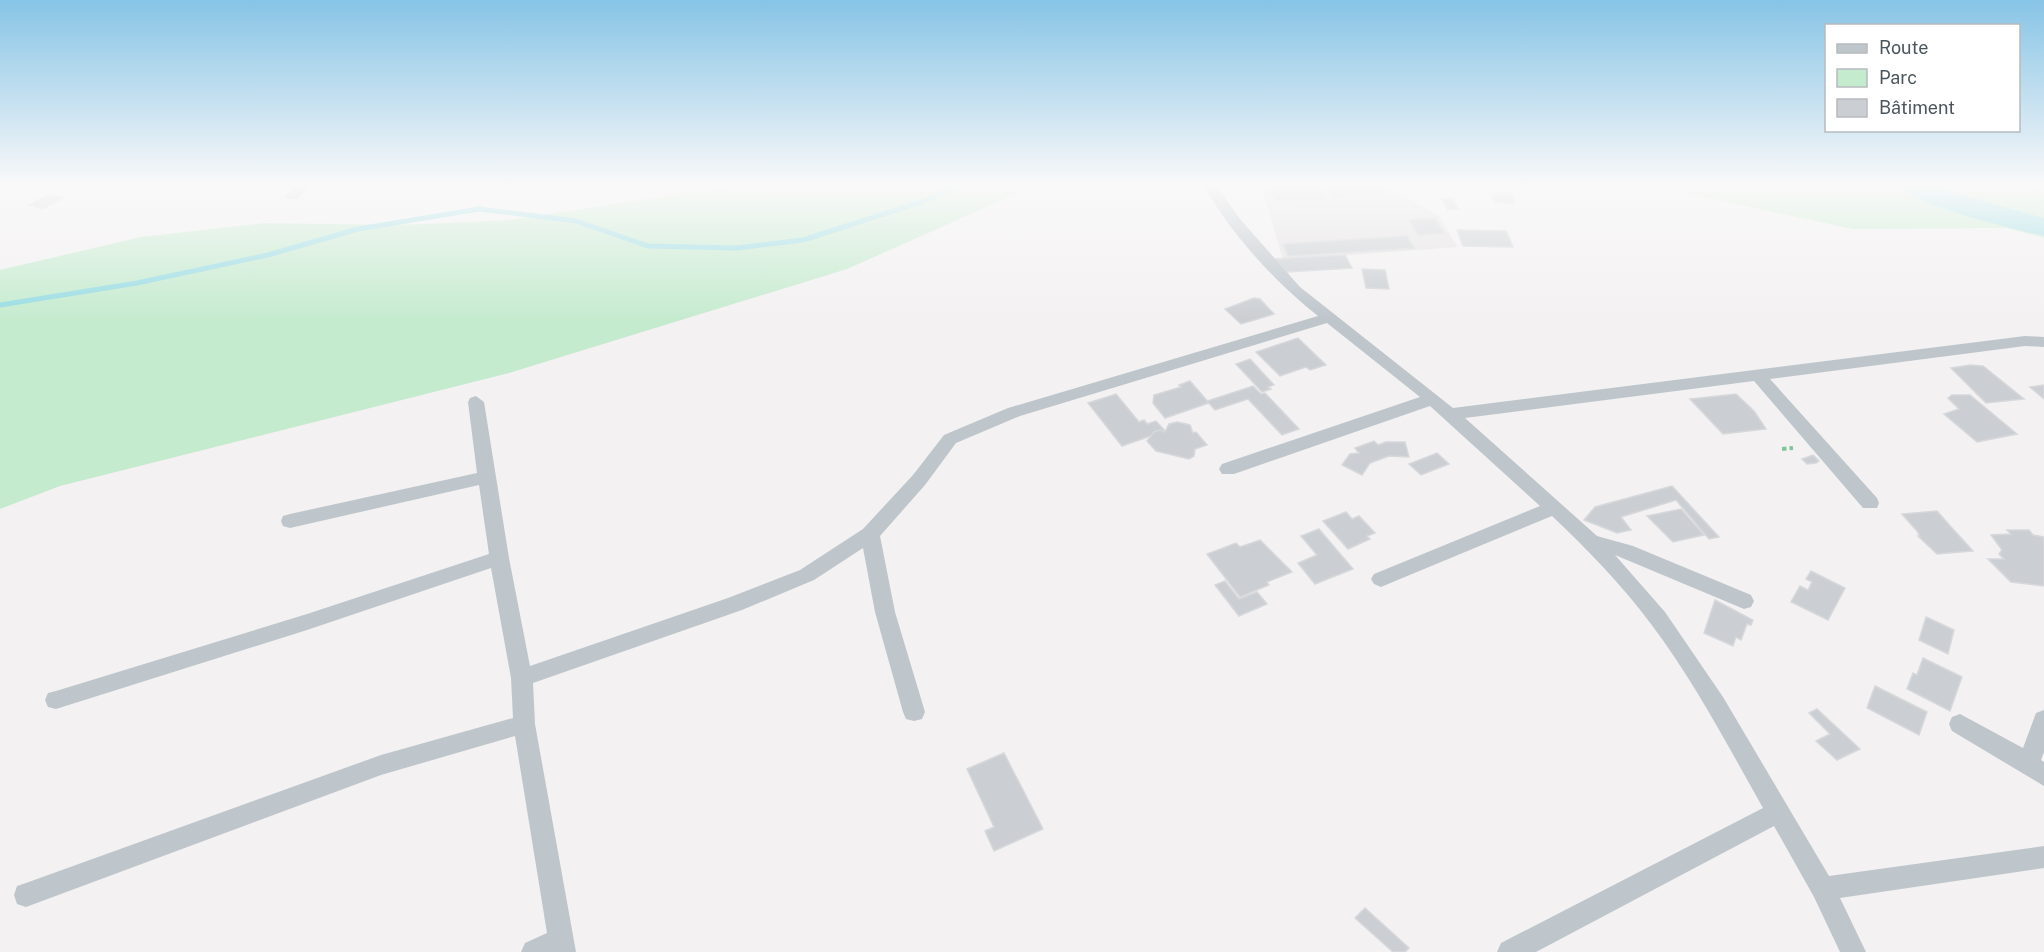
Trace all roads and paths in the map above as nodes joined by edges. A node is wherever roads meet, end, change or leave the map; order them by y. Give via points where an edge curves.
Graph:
1 (1242, 230) edge
2 (1331, 317) junction
3 (2044, 342) edge
4 (1758, 375) junction
5 (1433, 399) junction
6 (476, 402) dead end
7 (1450, 414) junction
8 (1793, 448) dead end
9 (1782, 449) dead end
10 (1228, 469) dead end
11 (487, 477) junction
12 (1870, 503) dead end
13 (1554, 508) junction
14 (290, 520) dead end
15 (870, 534) junction
16 (1591, 541) junction
17 (499, 558) junction
18 (1381, 579) dead end
19 (1744, 601) dead end
20 (522, 678) junction
21 (56, 700) dead end
22 (914, 712) dead end
23 (2044, 720) edge
24 (524, 724) junction
25 (1960, 724) dead end
26 (2036, 770) edge
27 (1778, 812) junction
28 (2044, 857) edge
29 (1823, 889) junction
30 (26, 895) dead end
31 (562, 946) edge
32 (534, 952) edge
33 (1510, 952) edge
34 (1852, 952) edge

1 - 2 street via 1295,290
2 - 5 street
2 - 15 street via 977,425 950,439
3 - 4 street
4 - 7 street
4 - 12 street
5 - 7 street
5 - 10 street
6 - 11 street
7 - 13 street
8 - 9 path
11 - 14 street
11 - 17 street
13 - 16 street
13 - 18 street
15 - 20 street via 807,575
15 - 22 street via 885,612
16 - 19 street via 1626,551
16 - 27 street via 1659,618
17 - 20 street
17 - 21 street
20 - 24 street
23 - 26 street
24 - 30 street via 381,765
24 - 31 street
25 - 26 street
27 - 29 street
27 - 33 street
28 - 29 street
29 - 34 street
31 - 32 street

